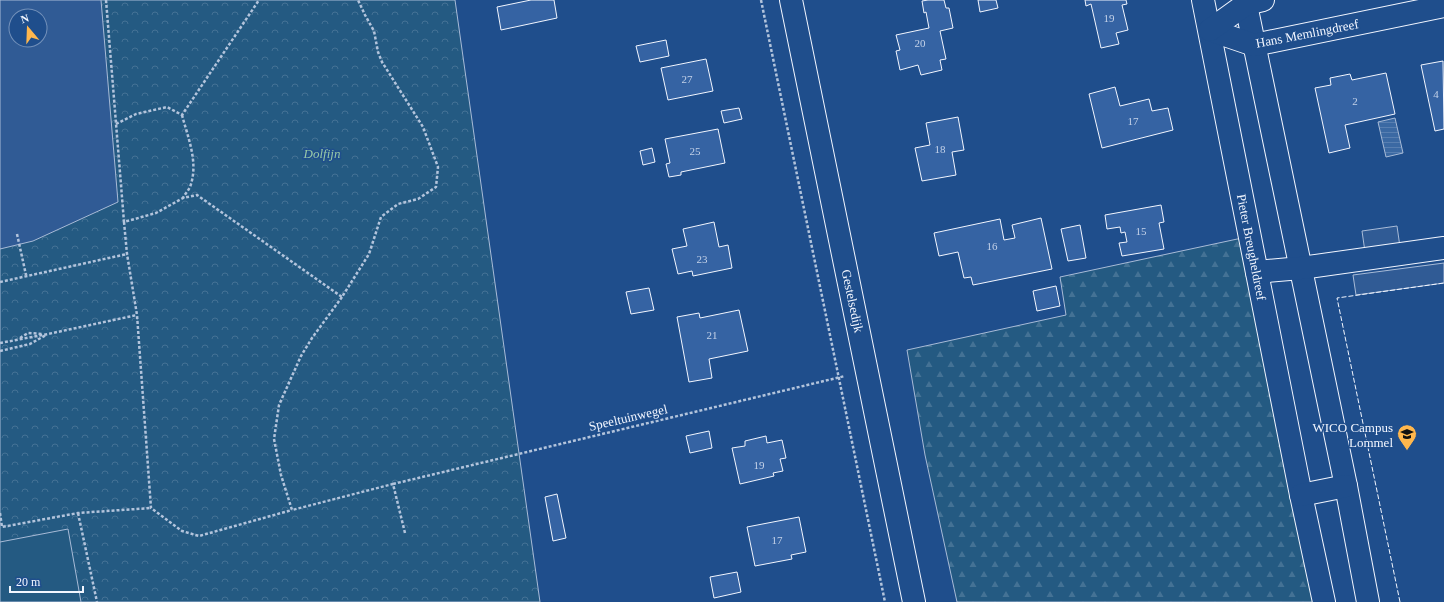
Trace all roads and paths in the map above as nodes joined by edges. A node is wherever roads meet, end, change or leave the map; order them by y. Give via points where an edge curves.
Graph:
1 (106, 0) edge
2 (259, 0) edge
3 (358, 0) edge
4 (761, 0) edge
5 (791, 0) edge
6 (1203, 0) edge
7 (1251, 1) edge
8 (1444, 6) edge
9 (1210, 30) junction
10 (1254, 45) junction
11 (182, 115) junction
12 (116, 124) junction
13 (183, 198) junction
14 (124, 222) junction
15 (17, 234) dead end
16 (1444, 248) edge
17 (127, 254) junction
18 (1301, 268) junction
19 (1257, 272) junction
20 (26, 275) junction
21 (0, 282) edge
22 (342, 297) junction
23 (137, 315) junction
24 (48, 334) junction
25 (0, 343) edge
26 (0, 351) edge
27 (867, 370) junction
28 (839, 377) junction
29 (393, 484) junction
30 (1346, 486) junction
31 (1301, 495) junction
32 (150, 508) junction
33 (292, 510) junction
34 (0, 513) edge
35 (78, 513) junction
36 (405, 533) dead end
37 (97, 602) edge
38 (885, 602) edge
39 (914, 602) edge
40 (1324, 602) edge
41 (1368, 602) edge

1 - 12 path
2 - 11 path
3 - 22 path via 374,31 382,62 423,127 438,167 436,187 418,199 398,204 381,217 370,254
4 - 28 path
5 - 27 street, Gestelsedijk
6 - 9 street, Pieter Breugheldreef
7 - 9 street
7 - 10 street
8 - 10 street, Hans Memlingdreef
9 - 10 street, Hans Memlingdreef
9 - 19 street, Pieter Breugheldreef
10 - 18 street
11 - 12 path via 167,107 136,114
11 - 13 path via 194,165 190,187
12 - 14 path
13 - 14 path via 156,213
13 - 22 path via 197,195
14 - 17 path
15 - 20 path
16 - 18 street
17 - 20 path
17 - 23 path
18 - 19 street
18 - 30 street
19 - 31 street, Pieter Breugheldreef
20 - 21 path
22 - 33 path via 300,356 279,405 274,439 280,475
23 - 24 path
23 - 32 path
24 - 25 path via 28,332 19,338
24 - 26 path via 30,344
27 - 28 path, Speeltuinwegel
27 - 39 street, Gestelsedijk
28 - 29 path, Speeltuinwegel
28 - 38 path
29 - 33 path, Speeltuinwegel
29 - 36 path
30 - 31 street
30 - 41 street
31 - 40 street, Pieter Breugheldreef
32 - 33 path, Speeltuinwegel via 182,531 199,536
32 - 35 path
34 - 35 path via 2,527
35 - 37 path

